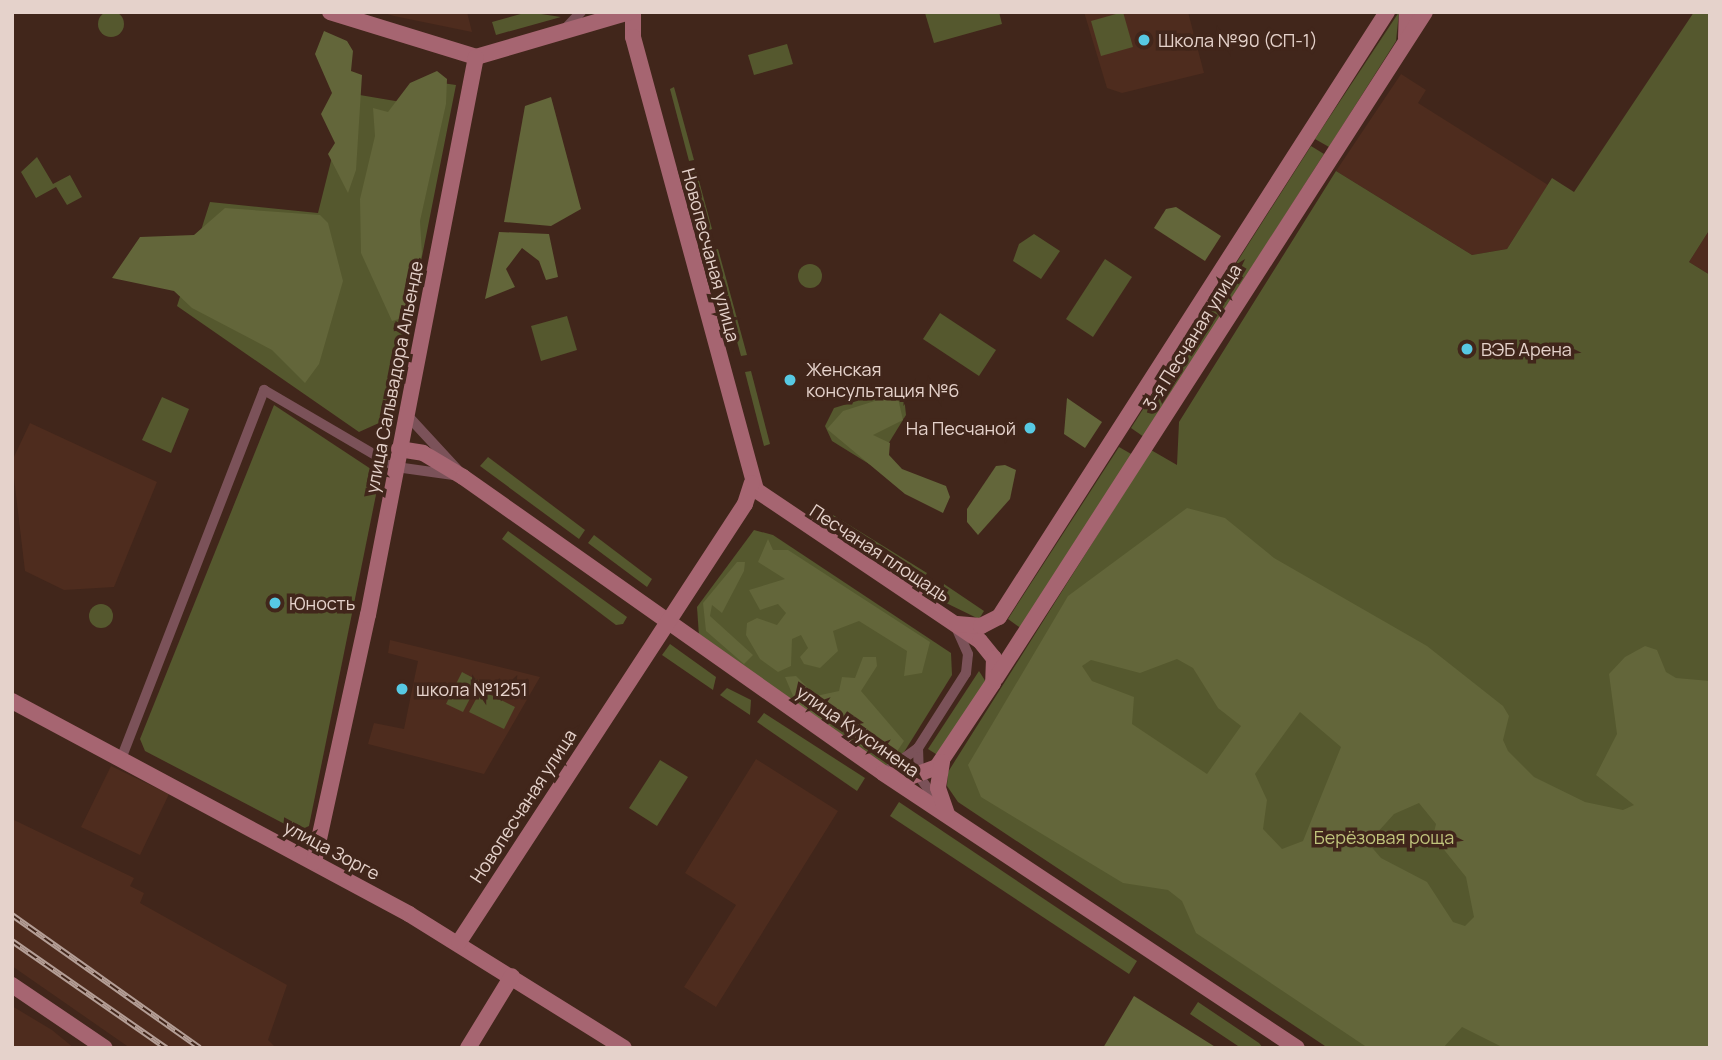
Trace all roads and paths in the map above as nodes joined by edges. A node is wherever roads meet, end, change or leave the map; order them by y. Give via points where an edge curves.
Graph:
1 (330, 12) edge
2 (581, 12) edge
3 (1387, 12) edge
4 (1407, 12) edge
5 (1425, 12) edge
6 (623, 13) edge
7 (562, 30) junction
8 (1406, 41) junction
9 (476, 57) junction
10 (405, 410) junction
11 (399, 449) junction
12 (396, 467) junction
13 (463, 477) junction
14 (752, 483) junction
15 (738, 515) junction
16 (785, 515) junction
17 (666, 620) junction
18 (954, 624) junction
19 (993, 683) junction
20 (12, 701) edge
21 (918, 748) junction
22 (121, 759) junction
23 (942, 762) junction
24 (883, 773) junction
25 (919, 776) junction
26 (947, 814) junction
27 (314, 862) junction
28 (459, 942) junction
29 (512, 976) junction
30 (12, 985) edge
31 (105, 1048) edge
32 (468, 1048) edge
33 (624, 1048) edge
34 (1297, 1048) edge

1 - 9 street
2 - 7 street
3 - 18 street, 3-я Песчаная улица via 999,617 981,626
4 - 8 street
5 - 8 street, 3-я Песчаная улица
6 - 7 street
6 - 14 street, Новопесчаная улица
7 - 9 street
8 - 19 street, 3-я Песчаная улица
9 - 10 street, улица Сальвадора Альенде
10 - 11 street, улица Сальвадора Альенде
10 - 13 street via 416,432
11 - 12 street, улица Сальвадора Альенде
11 - 13 street, улица Куусинена via 423,453
12 - 13 street
12 - 22 street via 264,390
12 - 27 street, улица Сальвадора Альенде
13 - 17 street, улица Куусинена
14 - 15 street
14 - 16 street, Песчаная площадь
15 - 16 street, Песчаная площадь via 758,508
15 - 17 street
16 - 18 street, Песчаная площадь
17 - 24 street, улица Куусинена
17 - 28 street, Новопесчаная улица
18 - 19 street, Песчаная площадь via 993,655
18 - 21 street, Песчаная площадь via 968,654 966,673
19 - 23 street
20 - 22 street, улица Зорге
21 - 24 street, Песчаная площадь via 904,764
21 - 25 street
22 - 27 street, улица Зорге
23 - 25 street
23 - 26 street via 938,788
24 - 25 street
24 - 26 street, улица Куусинена
25 - 26 street
26 - 34 street, улица Куусинена
27 - 28 street, улица Зорге
28 - 29 street, улица Зорге
29 - 32 street
29 - 33 street, улица Зорге
30 - 31 street

